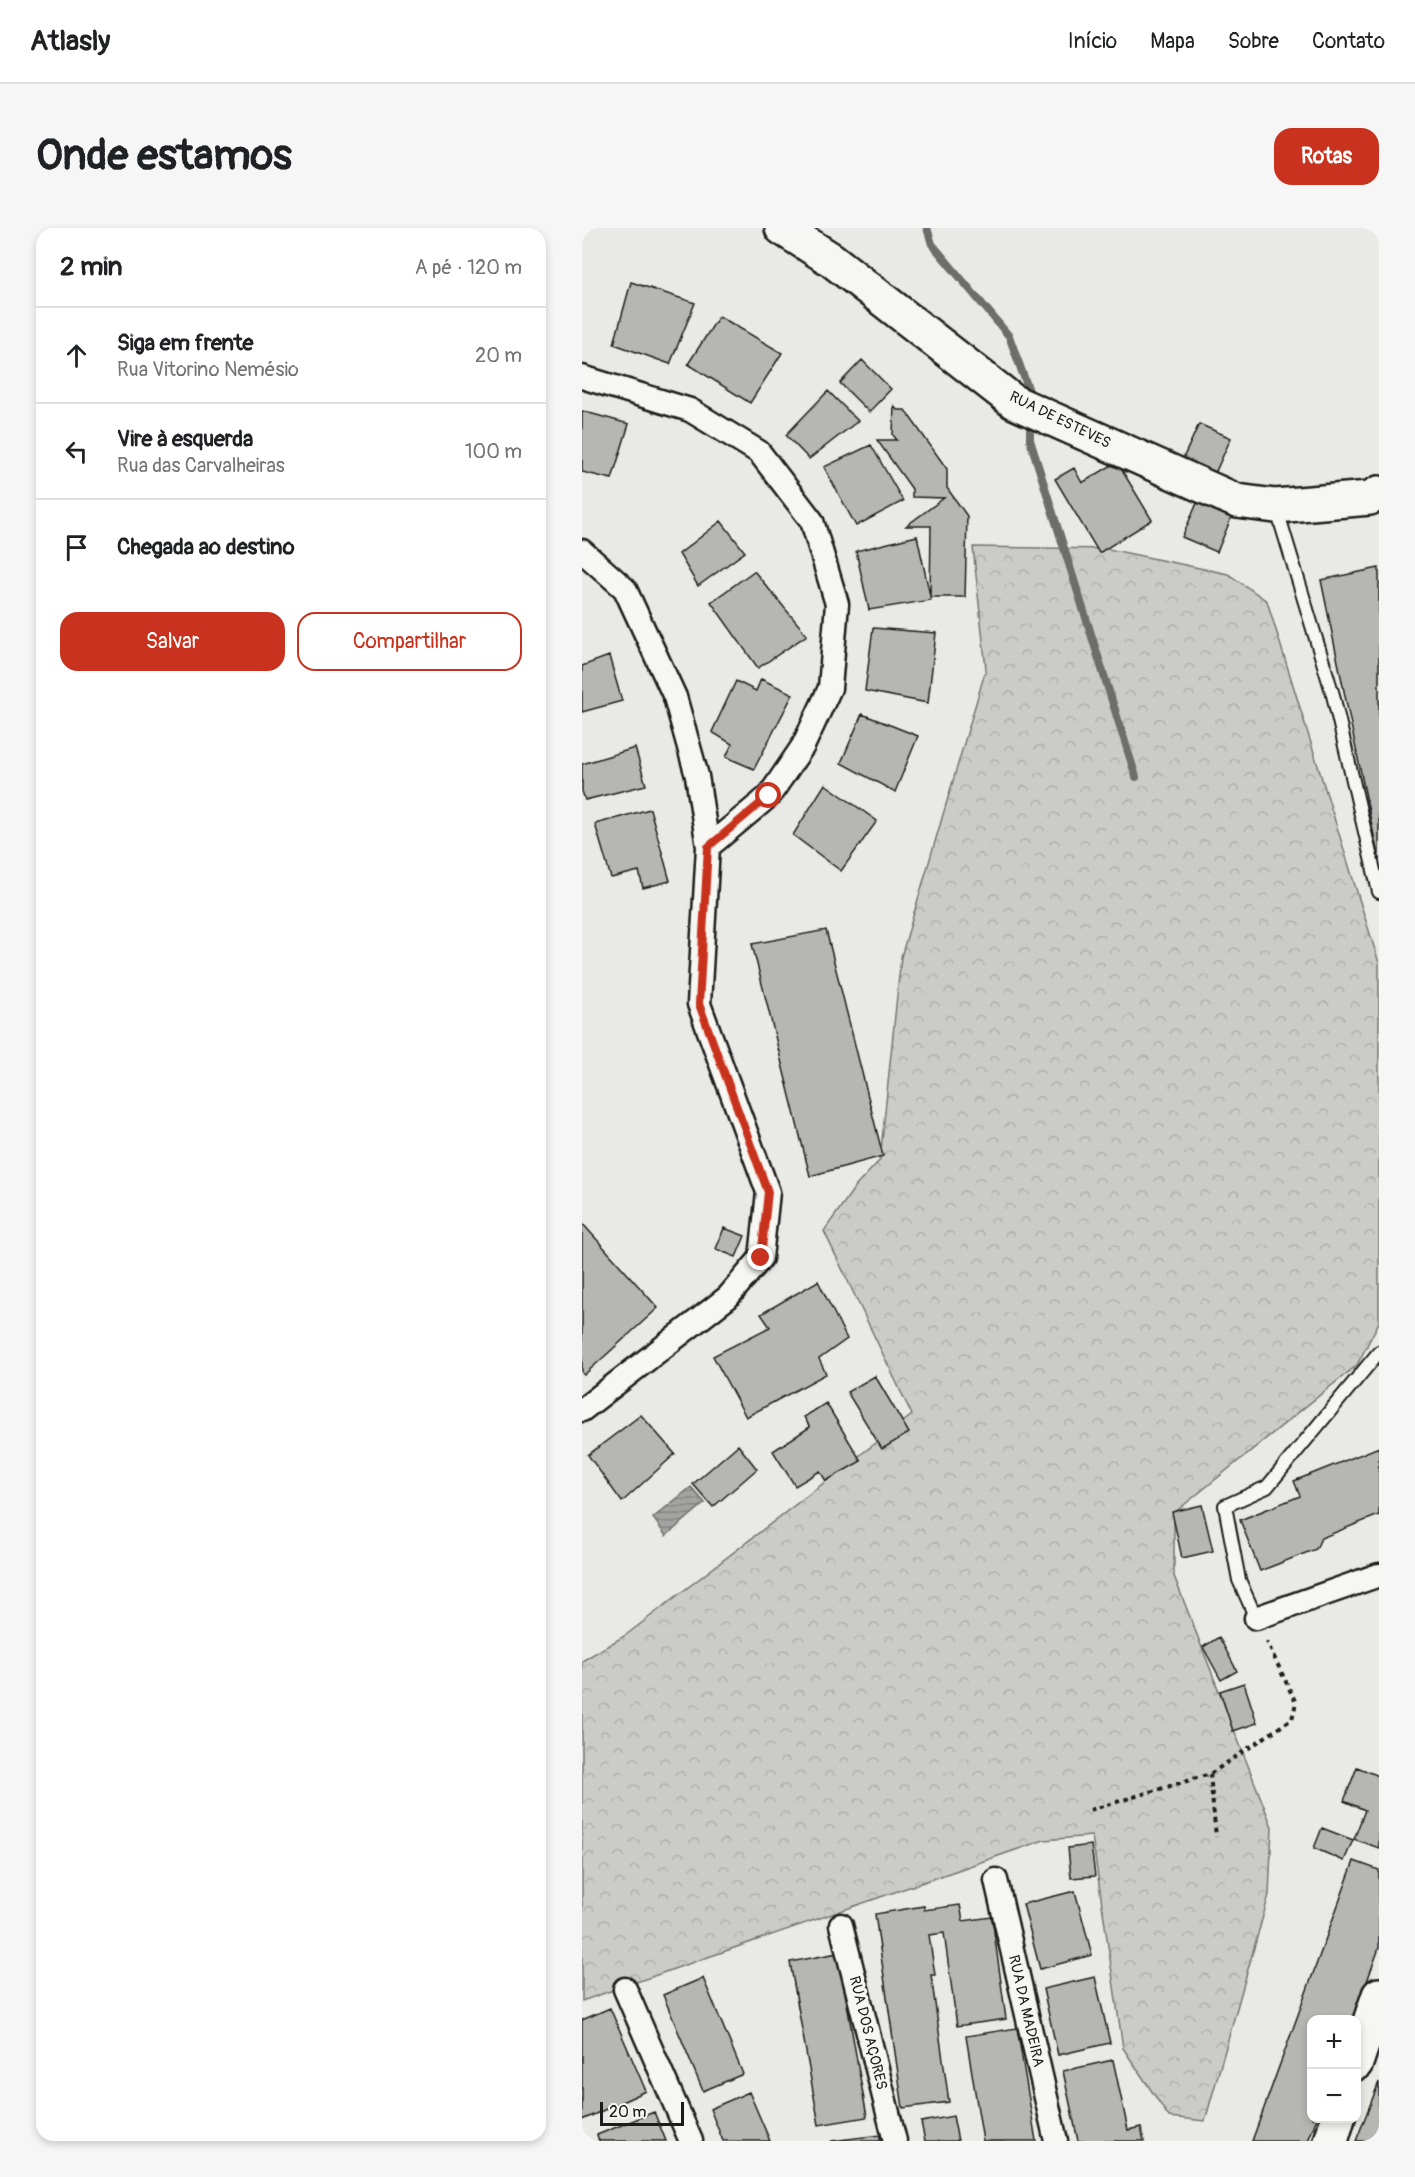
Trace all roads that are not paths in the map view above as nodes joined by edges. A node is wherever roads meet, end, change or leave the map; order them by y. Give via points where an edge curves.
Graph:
1 (782, 228) edge
2 (582, 377) edge
3 (1379, 493) edge
4 (1275, 506) junction
5 (582, 551) edge
6 (708, 847) junction
7 (1379, 892) edge
8 (1379, 1352) edge
9 (582, 1410) edge
10 (1379, 1575) edge
11 (1256, 1618) joint
12 (996, 1880) dead end
13 (842, 1925) dead end
14 (625, 1989) dead end
15 (1379, 1995) edge
16 (1361, 2048) edge
17 (1336, 2123) edge
18 (691, 2141) edge
19 (894, 2141) edge
20 (1056, 2141) edge
21 (1331, 2141) edge

1 - 4 street, RUA DE ESTEVES via 832,260 1014,402 1237,501
2 - 6 street via 690,410 759,452 812,521 837,604 830,688 803,746 769,796
3 - 4 street, RUA DE ESTEVES via 1370,498
4 - 7 lane via 1333,695
5 - 6 street via 625,588 675,697 697,776
6 - 9 street via 699,1004 768,1192 761,1258 728,1297
8 - 11 lane via 1267,1487 1226,1506 1239,1580
10 - 11 street
12 - 20 street, RUA DA MADEIRA
13 - 19 street, RUA DOS AÇORES
14 - 18 street
15 - 16 street
17 - 21 street

